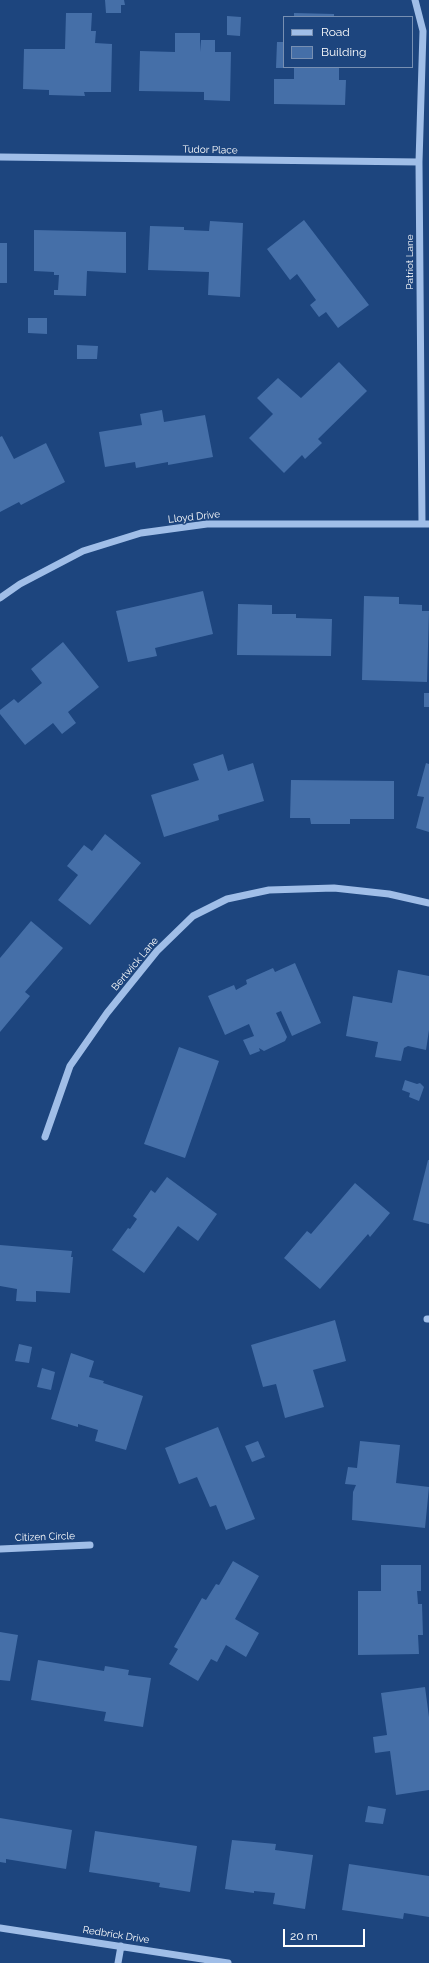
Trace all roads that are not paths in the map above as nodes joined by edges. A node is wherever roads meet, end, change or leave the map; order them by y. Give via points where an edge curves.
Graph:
1 (415, 0) edge
2 (0, 157) edge
3 (419, 162) junction
4 (425, 524) edge
5 (0, 598) edge
6 (429, 903) edge
7 (45, 1137) dead end
8 (90, 1545) dead end
9 (0, 1549) edge
10 (0, 1928) edge
11 (121, 1946) junction
12 (118, 1963) edge
13 (228, 1963) edge

1 - 3 street, Patriot Lane via 423,31
2 - 3 street, Tudor Place
3 - 4 street, Patriot Lane
4 - 5 street, Lloyd Drive via 207,524 141,533 83,551 20,584
6 - 7 street, Bertwick Lane via 389,894 334,888 269,890 227,899 193,916 157,950 70,1066
8 - 9 street, Citizen Circle
10 - 11 street, Redbrick Drive
11 - 12 street
11 - 13 street, Redbrick Drive

